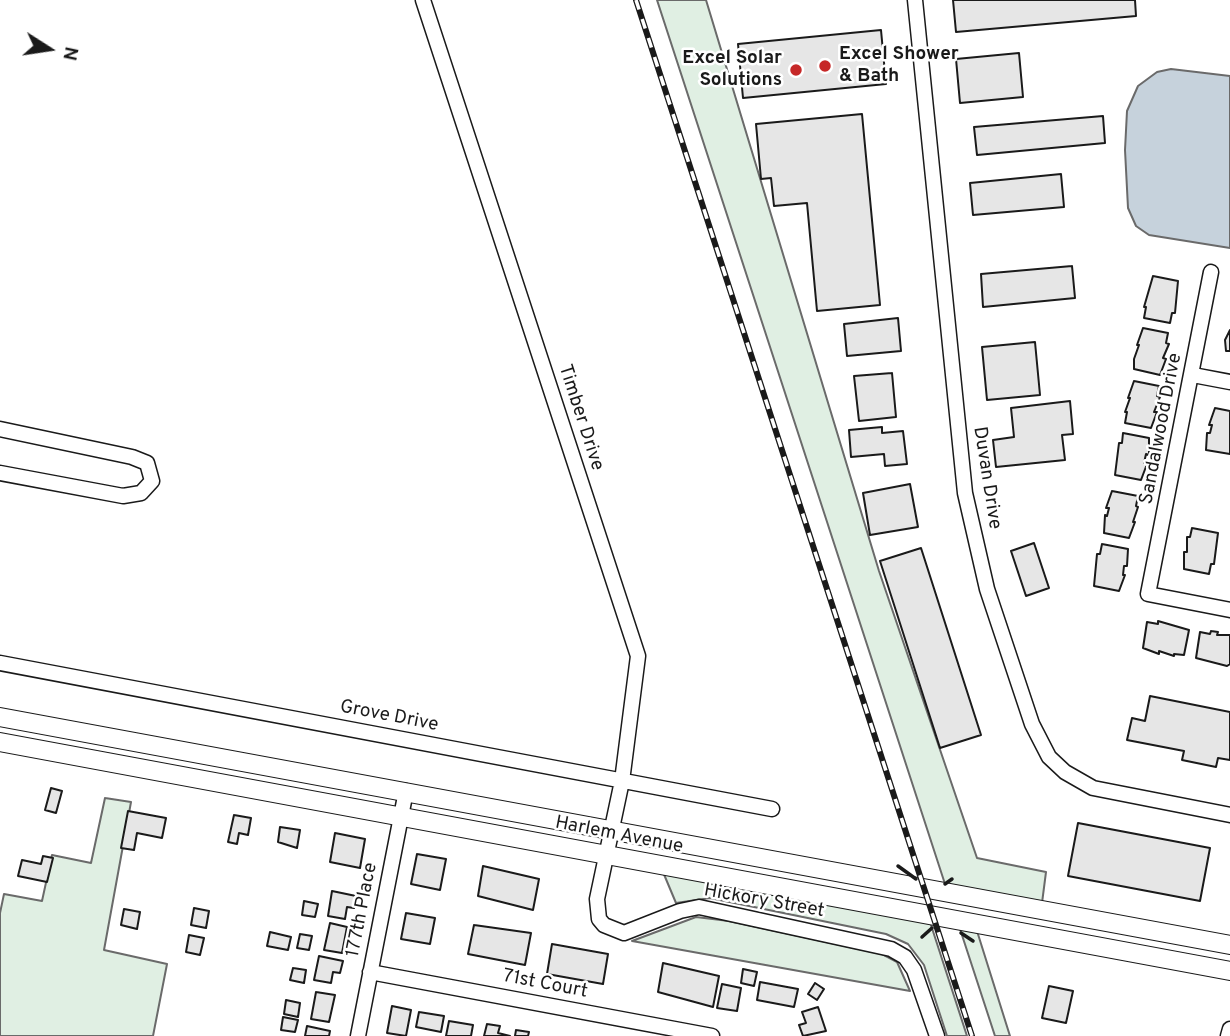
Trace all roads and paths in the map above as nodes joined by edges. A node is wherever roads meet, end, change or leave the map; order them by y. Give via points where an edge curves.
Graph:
1 (423, 0) edge
2 (915, 0) edge
3 (1211, 272) dead end
4 (1193, 375) junction
5 (1230, 382) edge
6 (0, 429) edge
7 (0, 473) edge
8 (1230, 610) edge
9 (0, 663) edge
10 (0, 717) edge
11 (0, 743) edge
12 (200, 753) junction
13 (196, 779) junction
14 (622, 781) junction
15 (406, 791) junction
16 (772, 808) dead end
17 (1230, 815) edge
18 (401, 816) junction
19 (612, 832) junction
20 (607, 856) junction
21 (1230, 945) edge
22 (1230, 971) edge
23 (370, 972) junction
24 (1230, 1028) edge
25 (358, 1036) edge
26 (712, 1036) edge
27 (937, 1036) edge
28 (1228, 1036) edge

1 - 14 street, Timber Drive via 638,656
2 - 17 street, Duvan Drive via 965,493 987,589 1032,724 1049,757 1093,788
3 - 4 street, Sandalwood Drive
4 - 5 street
4 - 8 street, Sandalwood Drive via 1148,594
6 - 7 street via 132,457 147,463 152,481 141,493 123,496
9 - 14 street, Grove Drive
10 - 12 main road, Harlem Avenue
11 - 13 main road, Harlem Avenue
12 - 13 main road
12 - 15 main road, Harlem Avenue
13 - 18 main road, Harlem Avenue
14 - 16 street, Grove Drive
14 - 19 street, Timber Drive
15 - 18 street, 177th Place
15 - 19 main road, Harlem Avenue
18 - 20 main road, Harlem Avenue
18 - 23 street, 177th Place
19 - 20 street, Timber Drive
19 - 21 main road, Harlem Avenue
20 - 22 main road, Harlem Avenue
20 - 27 street, Hickory Street via 597,911 604,925 613,930 631,932 699,907 874,943 905,957 914,970
23 - 25 street, 177th Place
23 - 26 street, 71st Court
24 - 28 street

